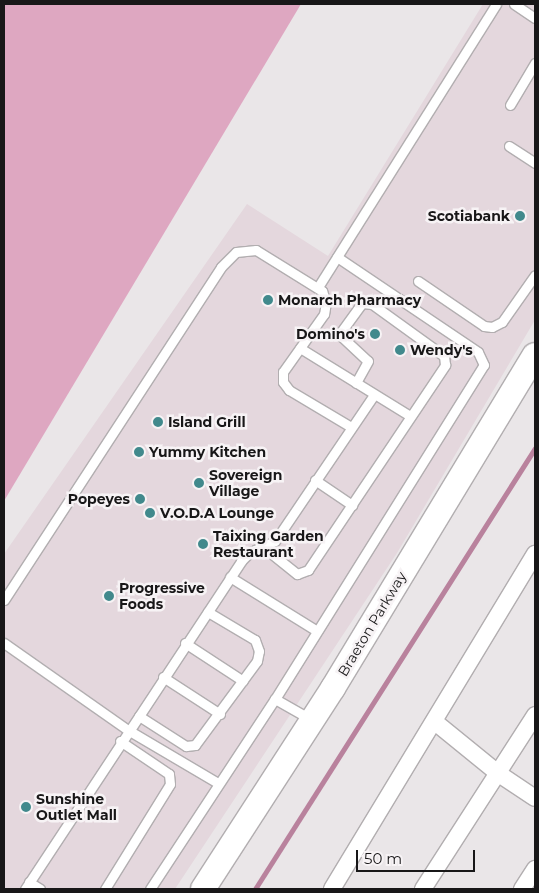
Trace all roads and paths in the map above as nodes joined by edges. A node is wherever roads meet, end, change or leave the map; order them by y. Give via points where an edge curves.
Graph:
1 (496, 4) edge
2 (514, 4) edge
3 (535, 18) edge
4 (535, 63) edge
5 (510, 105) dead end
6 (509, 146) dead end
7 (535, 163) edge
8 (337, 257) junction
9 (535, 275) edge
10 (418, 281) dead end
11 (318, 287) junction
12 (300, 348) junction
13 (535, 355) edge
14 (356, 383) junction
15 (374, 395) junction
16 (410, 416) junction
17 (351, 427) junction
18 (315, 480) junction
19 (352, 505) junction
20 (262, 546) junction
21 (535, 554) edge
22 (230, 577) junction
23 (4, 600) edge
24 (208, 612) junction
25 (317, 632) junction
26 (185, 643) junction
27 (4, 644) edge
28 (163, 677) junction
29 (243, 681) junction
30 (275, 699) junction
31 (220, 714) junction
32 (139, 716) junction
33 (535, 716) edge
34 (313, 720) junction
35 (435, 722) junction
36 (128, 730) junction
37 (120, 741) junction
38 (499, 774) junction
39 (218, 783) junction
40 (535, 798) edge
41 (535, 869) edge
42 (27, 886) edge
43 (40, 889) edge
44 (105, 889) edge
45 (150, 889) edge
46 (202, 889) edge
47 (332, 889) edge
48 (423, 889) edge
49 (522, 889) edge

1 - 8 lane
2 - 3 lane
4 - 5 lane
6 - 7 lane
8 - 11 lane
8 - 25 lane via 478,352 484,365
9 - 10 lane via 502,322 492,327 484,326
11 - 12 lane via 326,302 324,314
11 - 23 lane via 256,250 236,252 225,261
12 - 14 lane
12 - 17 lane via 284,372 285,385
13 - 34 main road, Braeton Parkway
14 - 15 lane
14 - 16 lane via 368,359 343,338 341,332 362,304 372,304 440,350 445,359 445,365
15 - 16 lane
15 - 17 lane
16 - 19 lane
17 - 18 lane
18 - 19 lane
18 - 20 lane via 275,540
19 - 20 lane via 303,574 297,574
20 - 22 lane via 245,556
21 - 35 street
22 - 24 lane
22 - 25 lane
24 - 26 lane
24 - 29 lane via 257,644 258,658
25 - 30 lane
26 - 28 lane
26 - 29 lane
27 - 36 lane
28 - 31 lane
28 - 32 lane
29 - 31 lane
30 - 34 lane
30 - 39 lane
31 - 32 lane via 200,741 189,746
32 - 36 lane
33 - 38 street
34 - 46 main road, Braeton Parkway
35 - 38 street
35 - 47 street
36 - 37 lane
36 - 39 lane
37 - 42 lane
37 - 44 lane via 169,774 170,784
38 - 40 street
38 - 48 street
39 - 45 lane
41 - 49 street
42 - 43 lane

